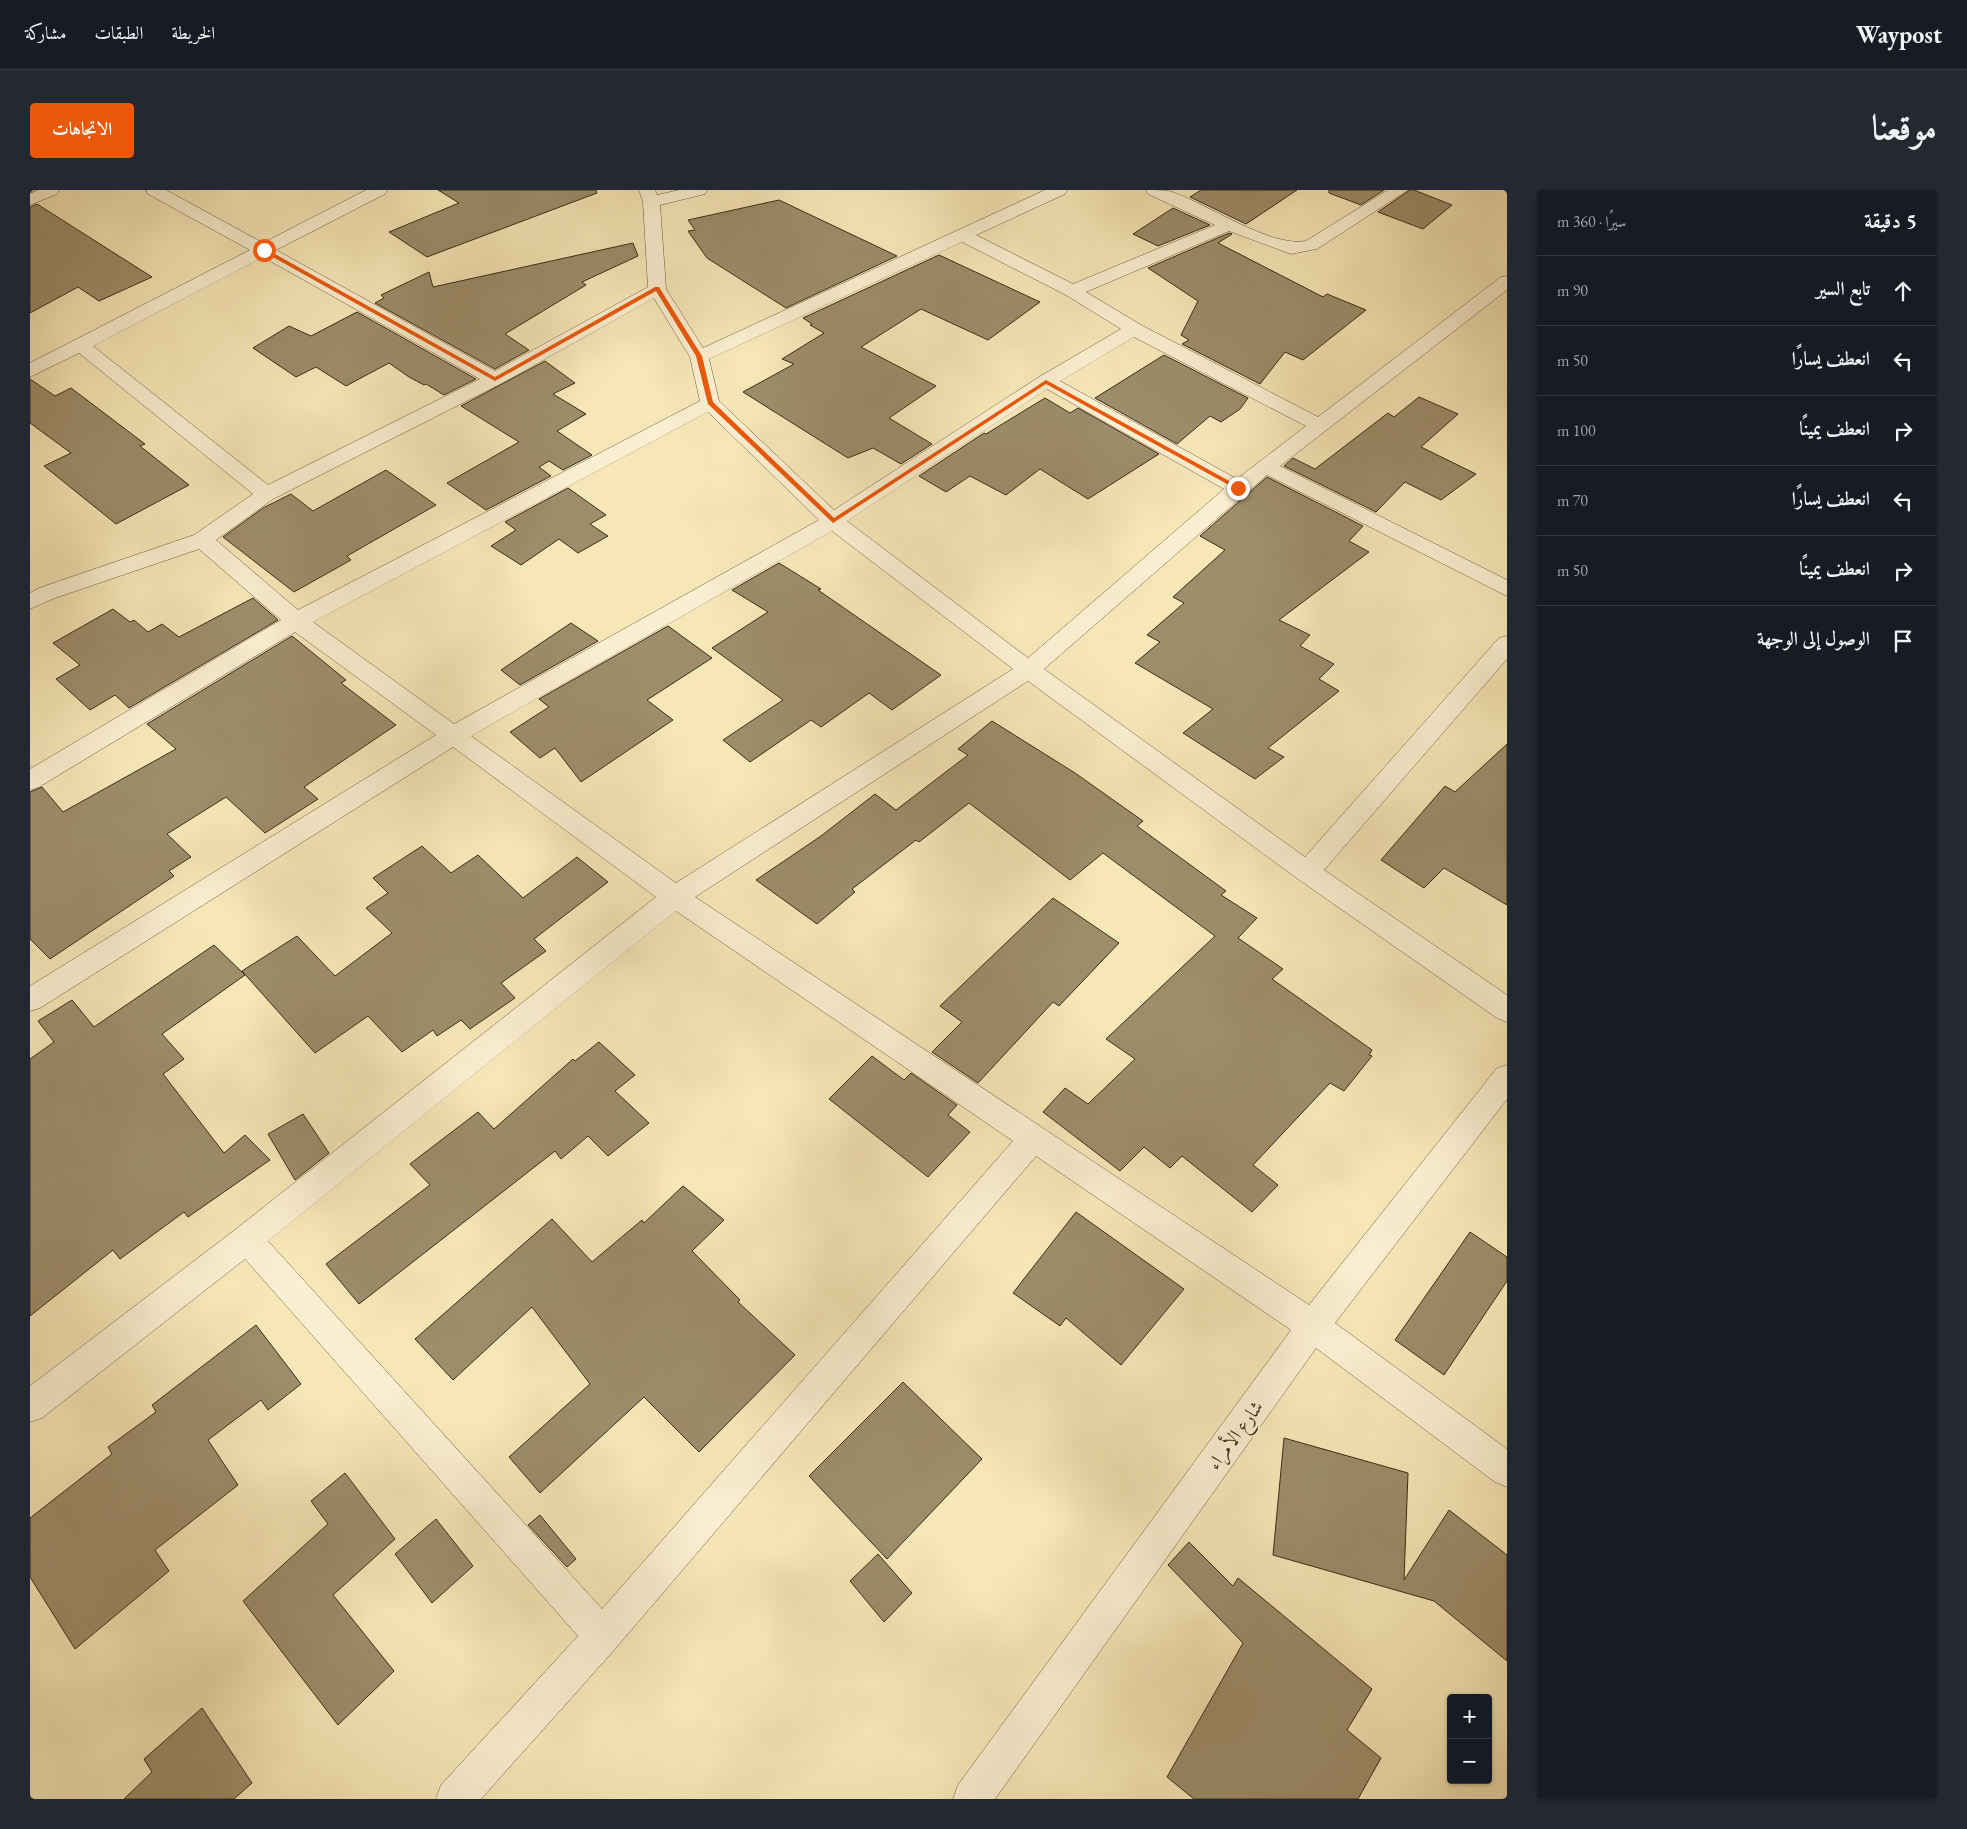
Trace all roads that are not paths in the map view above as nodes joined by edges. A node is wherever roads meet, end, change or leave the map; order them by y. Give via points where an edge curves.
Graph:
1 (51, 190) edge
2 (154, 190) edge
3 (379, 190) edge
4 (699, 190) edge
5 (1059, 190) edge
6 (1154, 190) edge
7 (1400, 190) edge
8 (649, 196) edge
9 (30, 200) edge
10 (1229, 225) junction
11 (962, 234) junction
12 (264, 250) junction
13 (1507, 281) edge
14 (657, 288) junction
15 (1072, 291) junction
16 (1134, 329) junction
17 (79, 344) junction
18 (699, 356) junction
19 (30, 371) edge
20 (495, 379) junction
21 (1046, 382) junction
22 (710, 403) junction
23 (1321, 426) junction
24 (1266, 467) junction
25 (1238, 488) junction
26 (266, 494) junction
27 (833, 521) junction
28 (202, 540) junction
29 (1507, 590) edge
30 (36, 592) edge
31 (296, 621) junction
32 (1507, 644) edge
33 (1029, 670) junction
34 (454, 735) junction
35 (30, 781) edge
36 (1307, 872) junction
37 (675, 897) junction
38 (30, 1000) edge
39 (1507, 1010) edge
40 (1507, 1077) edge
41 (1034, 1138) junction
42 (247, 1239) junction
43 (1314, 1326) junction
44 (30, 1406) edge
45 (1507, 1470) edge
46 (602, 1636) junction
47 (455, 1799) edge
48 (972, 1799) edge

1 - 9 street
2 - 12 street
3 - 12 street
4 - 8 street
5 - 11 street
6 - 10 street
7 - 10 street via 1311,245 1291,249
8 - 14 street
10 - 15 street
11 - 15 street
11 - 18 street
12 - 17 street
12 - 20 street
13 - 23 street
14 - 18 street
14 - 20 street
15 - 16 street
16 - 21 street
16 - 23 street
17 - 19 street
17 - 26 street
18 - 22 street
20 - 26 street
21 - 25 street
21 - 27 street
22 - 27 street
22 - 31 street
23 - 24 street
24 - 25 street
24 - 29 street
25 - 33 street
26 - 28 street
27 - 33 street
27 - 34 street
28 - 30 street
28 - 31 street
31 - 34 street
31 - 35 street
32 - 36 street
33 - 36 street
33 - 37 street
34 - 37 street
34 - 38 street
36 - 39 street
37 - 41 street
37 - 42 street
40 - 43 street, شارع الأمراء
41 - 43 street
41 - 46 street
42 - 44 street
42 - 46 street
43 - 45 street
43 - 48 street, شارع الأمراء
46 - 47 street

